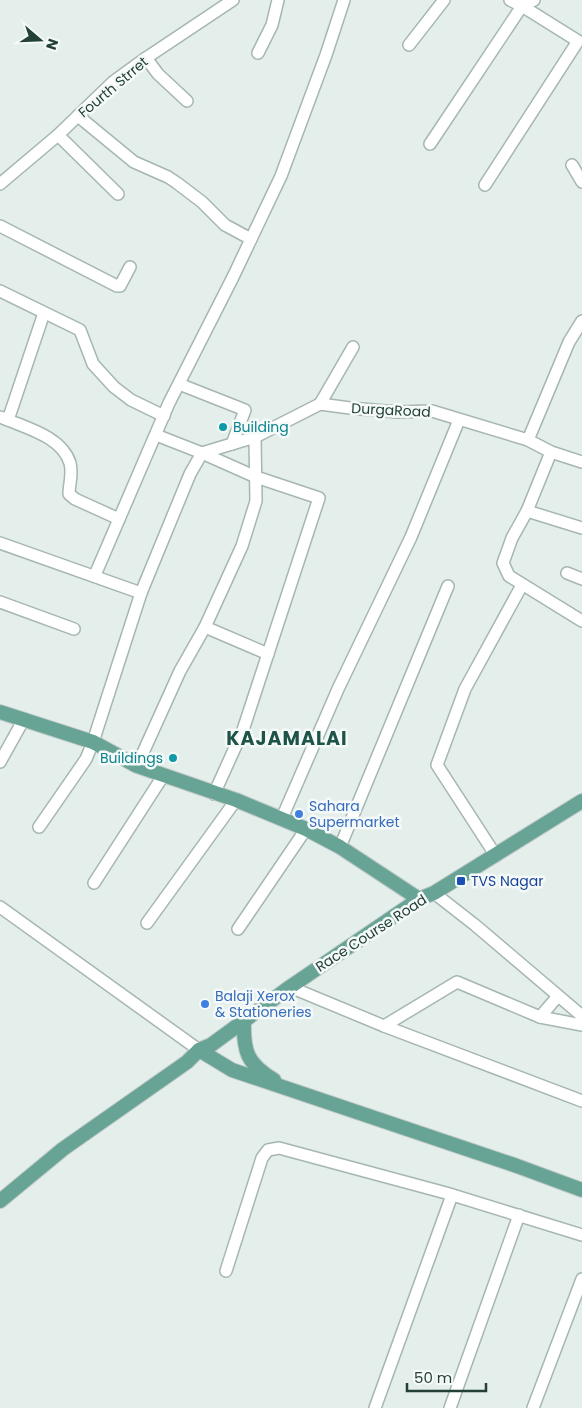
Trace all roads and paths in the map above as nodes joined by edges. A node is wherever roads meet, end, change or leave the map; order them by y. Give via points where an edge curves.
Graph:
1 (233, 0) edge
2 (278, 0) edge
3 (344, 0) edge
4 (444, 0) edge
5 (510, 0) edge
6 (534, 0) edge
7 (522, 6) junction
8 (580, 40) edge
9 (409, 45) dead end
10 (258, 53) dead end
11 (146, 58) junction
12 (187, 101) dead end
13 (78, 116) junction
14 (58, 134) junction
15 (430, 144) dead end
16 (572, 164) dead end
17 (582, 182) edge
18 (0, 184) edge
19 (485, 185) dead end
20 (118, 194) dead end
21 (0, 226) edge
22 (251, 239) junction
23 (130, 267) dead end
24 (0, 290) edge
25 (44, 313) junction
26 (582, 323) edge
27 (353, 347) dead end
28 (179, 384) junction
29 (320, 404) junction
30 (164, 416) junction
31 (4, 418) edge
32 (459, 420) junction
33 (156, 435) junction
34 (255, 437) junction
35 (528, 440) junction
36 (232, 444) junction
37 (551, 452) junction
38 (202, 453) junction
39 (582, 462) edge
40 (256, 477) junction
41 (527, 511) junction
42 (119, 519) junction
43 (582, 528) edge
44 (0, 543) edge
45 (567, 574) dead end
46 (95, 575) junction
47 (582, 579) edge
48 (522, 585) junction
49 (448, 586) dead end
50 (141, 593) junction
51 (0, 602) edge
52 (582, 621) edge
53 (205, 627) junction
54 (74, 629) dead end
55 (268, 654) junction
56 (0, 712) edge
57 (24, 719) junction
58 (93, 742) junction
59 (0, 762) edge
60 (137, 766) junction
61 (162, 776) junction
62 (214, 794) junction
63 (236, 800) junction
64 (582, 801) edge
65 (282, 818) junction
66 (39, 827) dead end
67 (306, 829) junction
68 (340, 847) junction
69 (496, 856) junction
70 (94, 883) dead end
71 (434, 893) junction
72 (419, 899) junction
73 (0, 907) edge
74 (147, 923) dead end
75 (238, 929) dead end
76 (290, 987) junction
77 (558, 996) junction
78 (582, 1016) edge
79 (540, 1017) junction
80 (244, 1021) junction
81 (582, 1025) edge
82 (384, 1026) junction
83 (199, 1050) junction
84 (287, 1088) junction
85 (582, 1101) edge
86 (582, 1190) edge
87 (452, 1195) junction
88 (0, 1201) edge
89 (518, 1216) junction
90 (582, 1235) edge
91 (226, 1271) dead end
92 (582, 1279) edge
93 (376, 1408) edge
94 (450, 1408) edge
95 (533, 1408) edge

1 - 11 street, Fourth Strret
2 - 10 street via 272,25
3 - 22 street via 280,176
4 - 9 street
5 - 7 street
6 - 7 street
7 - 8 street
7 - 15 street
8 - 19 street
11 - 12 street
11 - 13 street, Fourth Strret via 114,82
13 - 14 street, Fourth Strret
13 - 22 street via 134,162 168,177 202,202 225,225
14 - 18 street, Fourth Strret
14 - 20 street
16 - 17 street
21 - 23 street via 117,286
22 - 28 street
24 - 25 street
25 - 30 street via 80,330 93,364 114,387 131,400
25 - 31 street
26 - 35 street via 570,342
27 - 29 street
28 - 30 street
28 - 36 street via 245,410
29 - 32 street, DurgaRoad via 397,412 432,411
29 - 34 street
30 - 33 street
31 - 42 street via 47,437 61,448 70,463 69,494
32 - 35 street, DurgaRoad
32 - 65 street via 411,537 338,689
33 - 38 street
33 - 42 street
34 - 36 street
34 - 40 street
35 - 37 street, DurgaRoad
36 - 38 street
37 - 39 street, DurgaRoad
37 - 41 street
38 - 40 street
38 - 50 street via 190,474
40 - 53 street via 256,501 242,546
40 - 55 street via 319,498
41 - 43 street
41 - 48 street via 503,563 509,576
42 - 46 street
44 - 46 street
45 - 47 street
46 - 50 street
48 - 52 street
48 - 69 street via 466,689 437,765
49 - 68 street
50 - 58 street
51 - 54 street
53 - 55 street
53 - 60 street via 180,671
55 - 62 street via 243,730
56 - 57 main road
57 - 58 main road
57 - 59 street
58 - 60 main road
58 - 66 street via 86,760
60 - 61 main road
61 - 62 main road
61 - 70 street
62 - 63 main road
63 - 65 main road
63 - 74 street
64 - 69 main road, Race Course Road
65 - 67 main road
67 - 68 main road
67 - 75 street
68 - 72 main road
69 - 71 main road, Race Course Road
71 - 72 main road, Race Course Road
71 - 77 street
72 - 76 main road, Race Course Road
73 - 83 street
76 - 80 main road, Race Course Road
76 - 82 street
77 - 78 street
77 - 79 street
79 - 81 street
79 - 82 street via 456,982
80 - 83 main road, Race Course Road
80 - 84 main road via 243,1040 248,1056 264,1074
82 - 85 street
83 - 84 main road via 232,1070
83 - 88 main road, Race Course Road via 187,1062 63,1149
84 - 86 main road
87 - 89 street
87 - 91 street via 279,1148 268,1150 262,1158
87 - 93 street
89 - 90 street
89 - 94 street
92 - 95 street

